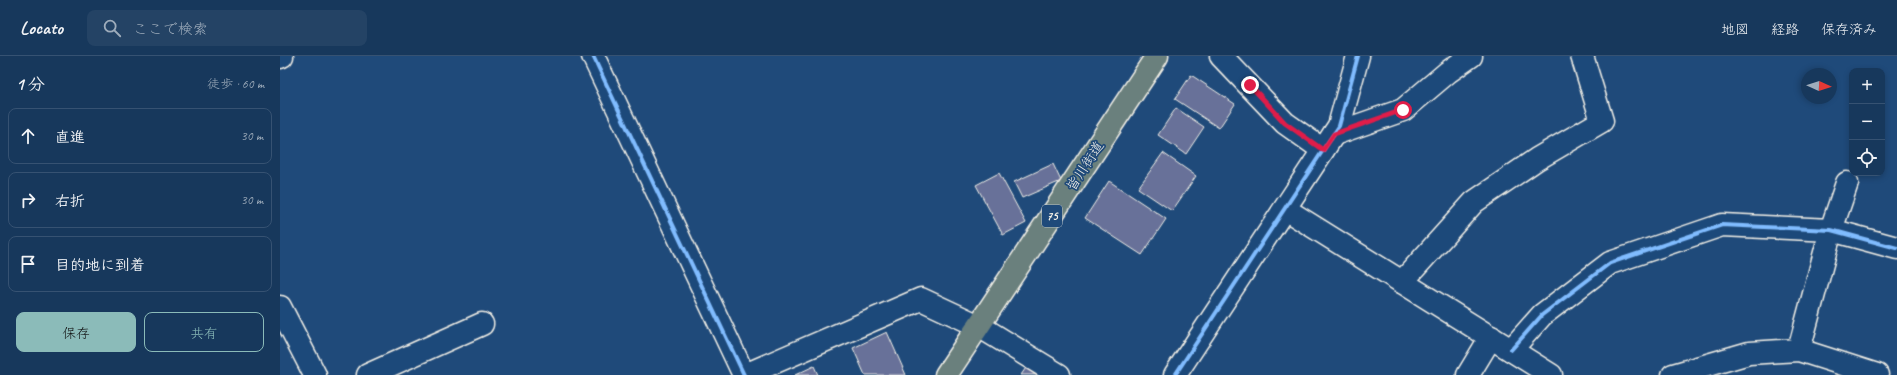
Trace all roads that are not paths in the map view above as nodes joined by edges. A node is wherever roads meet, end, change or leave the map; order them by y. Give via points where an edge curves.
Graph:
1 (593, 56) edge
2 (1157, 56) edge
3 (1221, 56) edge
4 (1358, 56) edge
5 (1471, 56) edge
6 (1582, 56) edge
7 (1329, 142) junction
8 (1847, 183) dead end
9 (1284, 209) junction
10 (1831, 230) junction
11 (1897, 248) edge
12 (1402, 282) junction
13 (280, 307) edge
14 (482, 324) dead end
15 (979, 326) junction
16 (286, 336) edge
17 (1491, 337) junction
18 (1511, 350) junction
19 (1799, 350) junction
20 (315, 375) edge
21 (368, 375) edge
22 (744, 375) edge
23 (946, 375) edge
24 (1059, 375) edge
25 (1175, 375) edge
26 (1468, 375) edge
27 (1551, 375) edge
28 (1673, 375) edge
29 (1877, 375) edge

1 - 22 street
2 - 15 main road, 皆川街道 / 75
3 - 7 street via 1285,123
4 - 7 street via 1339,126
5 - 7 street via 1403,110
6 - 12 street via 1602,121 1537,159 1474,202
7 - 9 street
8 - 10 street
9 - 12 street
9 - 25 street
10 - 11 street
10 - 18 street via 1722,225 1610,263 1542,315
10 - 19 street
12 - 17 street
13 - 16 street
14 - 21 street
15 - 22 street via 921,299
15 - 23 main road, 皆川街道 / 75
15 - 24 street
16 - 20 street
17 - 18 street
17 - 26 street
18 - 27 street
19 - 28 street via 1749,353
19 - 29 street

